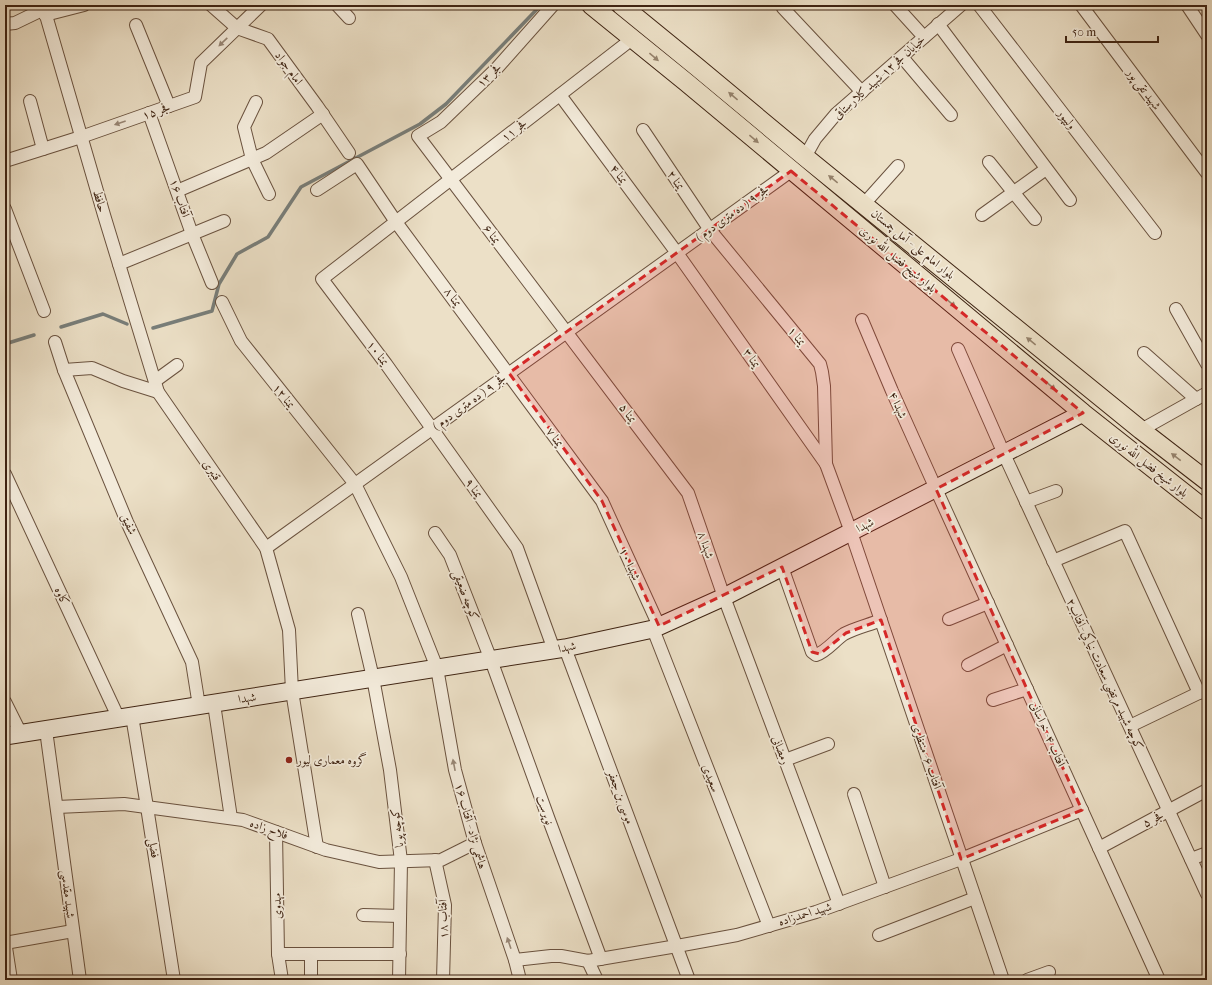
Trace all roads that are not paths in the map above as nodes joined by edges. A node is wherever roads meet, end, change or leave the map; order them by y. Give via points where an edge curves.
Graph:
1 (84, 5) edge
2 (211, 5) edge
3 (261, 5) edge
4 (336, 5) edge
5 (553, 5) edge
6 (591, 5) edge
7 (621, 5) edge
8 (895, 5) edge
9 (961, 5) edge
10 (979, 5) edge
11 (1081, 5) edge
12 (1186, 5) edge
13 (784, 8) dead end
14 (44, 9) edge
15 (349, 18) dead end
16 (5, 24) edge
17 (938, 24) junction
18 (136, 25) dead end
19 (237, 28) junction
20 (1207, 35) edge
21 (924, 37) junction
22 (632, 39) junction
23 (902, 56) junction
24 (697, 67) junction
25 (686, 82) junction
26 (862, 92) junction
27 (560, 95) junction
28 (30, 101) dead end
29 (256, 102) dead end
30 (169, 106) junction
31 (149, 113) junction
32 (323, 114) junction
33 (951, 115) dead end
34 (643, 130) dead end
35 (81, 136) junction
36 (418, 136) joint
37 (43, 148) junction
38 (349, 153) dead end
39 (805, 157) junction
40 (252, 159) junction
41 (5, 161) edge
42 (989, 162) dead end
43 (898, 166) dead end
44 (1046, 168) junction
45 (792, 171) junction
46 (1207, 173) edge
47 (450, 180) junction
48 (177, 190) junction
49 (317, 190) dead end
50 (1014, 192) junction
51 (269, 194) dead end
52 (1070, 200) dead end
53 (827, 201) junction
54 (864, 204) junction
55 (5, 209) edge
56 (982, 216) dead end
57 (1035, 218) dead end
58 (882, 220) junction
59 (224, 221) dead end
60 (396, 222) junction
61 (710, 230) junction
62 (1155, 233) dead end
63 (192, 234) junction
64 (677, 253) junction
65 (894, 256) junction
66 (119, 264) junction
67 (939, 265) junction
68 (322, 279) joint
69 (212, 283) dead end
70 (222, 302) dead end
71 (1176, 309) dead end
72 (44, 311) dead end
73 (862, 320) dead end
74 (567, 332) junction
75 (55, 342) dead end
76 (958, 349) dead end
77 (1144, 353) dead end
78 (1207, 364) edge
79 (177, 365) dead end
80 (64, 370) junction
81 (509, 373) junction
82 (156, 387) junction
83 (1207, 393) edge
84 (1196, 399) junction
85 (1083, 413) junction
86 (432, 429) junction
87 (1141, 430) junction
88 (1004, 454) junction
89 (826, 464) junction
90 (5, 474) edge
91 (1207, 481) edge
92 (354, 484) junction
93 (936, 489) junction
94 (1056, 491) dead end
95 (688, 493) joint
96 (602, 501) joint
97 (1026, 502) junction
98 (1207, 511) edge
99 (851, 532) junction
100 (435, 533) dead end
101 (266, 548) junction
102 (1053, 561) junction
103 (782, 567) junction
104 (401, 577) joint
105 (724, 597) junction
106 (988, 603) junction
107 (358, 614) dead end
108 (949, 619) dead end
109 (880, 620) junction
110 (656, 628) junction
111 (1007, 645) junction
112 (559, 649) junction
113 (491, 660) junction
114 (968, 664) dead end
115 (437, 668) junction
116 (373, 678) junction
117 (1027, 689) junction
118 (292, 691) junction
119 (1203, 691) edge
120 (993, 700) dead end
121 (5, 702) edge
122 (206, 705) junction
123 (125, 718) junction
124 (1130, 726) junction
125 (46, 730) junction
126 (13, 735) edge
127 (828, 744) dead end
128 (785, 760) junction
129 (1207, 790) edge
130 (854, 794) dead end
131 (147, 807) junction
132 (57, 808) junction
133 (1082, 810) junction
134 (1169, 811) junction
135 (231, 818) junction
136 (276, 832) junction
137 (474, 843) junction
138 (317, 847) junction
139 (1099, 848) junction
140 (1207, 853) edge
141 (961, 859) junction
142 (1191, 859) junction
143 (435, 860) junction
144 (401, 861) junction
145 (885, 887) junction
146 (1207, 894) edge
147 (975, 898) junction
148 (839, 904) junction
149 (363, 915) dead end
150 (400, 916) junction
151 (769, 926) junction
152 (73, 931) junction
153 (879, 935) dead end
154 (5, 942) edge
155 (677, 946) junction
156 (278, 954) junction
157 (311, 954) junction
158 (400, 954) junction
159 (602, 959) junction
160 (515, 960) junction
161 (588, 961) junction
162 (1049, 972) dead end
163 (11, 980) edge
164 (80, 980) edge
165 (174, 980) edge
166 (282, 980) edge
167 (311, 980) edge
168 (400, 980) edge
169 (443, 980) edge
170 (520, 980) edge
171 (597, 980) edge
172 (689, 980) edge
173 (1002, 980) edge
174 (1027, 980) edge
175 (1159, 980) edge

1 - 14 street
2 - 19 street, امام جواد
3 - 19 street, فجر ۱۵
4 - 15 street
5 - 36 street, فجر ۱۳ via 497,68 441,122
6 - 22 main road, بلوار شیخ فضل الله نوری
7 - 24 main road, بلوار امام علی - آمل چمستان
8 - 21 street
9 - 17 street, خيابان فجر۱۲-شهيد كلارستاقی
10 - 62 street, ولیپور
11 - 46 street, شهید تقی پور
12 - 20 street
13 - 26 street
14 - 16 street via 16,23
14 - 35 street, حافظ
17 - 21 street, خيابان فجر۱۲-شهيد كلارستاقی
17 - 44 street
18 - 30 street
19 -> 30 street, فجر ۱۵ via 201,63 195,97
19 - 32 street, امام جواد via 268,39
21 - 23 street, خيابان فجر۱۲-شهيد كلارستاقی
22 -> 25 main road, بلوار شیخ فضل الله نوری
22 - 27 street, فجر ۱۱
23 - 26 street, خيابان فجر۱۲-شهيد كلارستاقی
23 - 33 street
24 - 25 main road
39 -> 24 main road, بلوار امام علی - آمل چمستان
25 -> 45 main road, بلوار شیخ فضل الله نوری
26 - 39 street, خيابان فجر۱۲-شهيد كلارستاقی via 824,127
27 - 47 street, فجر ۱۱
27 - 64 street, یمنا ۴
28 - 37 street
29 - 40 street via 244,127
30 - 31 street, فجر ۱۵
31 -> 35 street, فجر ۱۵
31 - 48 street, آفتاب ۱۶
32 - 38 street, امام جواد
32 - 40 street via 266,153
34 - 61 street, یمنا ۲
35 - 37 street, فجر ۱۵
35 - 66 street, حافظ
36 - 47 street, یمنا ۶
37 - 41 street, فجر ۱۵
54 -> 39 main road, بلوار امام علی - آمل چمستان
40 - 48 street
40 - 51 street
42 - 50 street
43 - 54 street
44 - 50 street
44 - 52 street
45 - 53 main road, بلوار شیخ فضل الله نوری
45 - 61 street, فجر ۹ ( ده متری دوم )
47 - 60 street, فجر ۱۱
47 - 74 street, یمنا ۶
48 - 63 street, آفتاب ۱۶
49 - 60 street via 357,164
50 - 56 street
50 - 57 street
53 - 58 main road via 845,204 879,231 884,226
53 - 65 main road, بلوار شیخ فضل الله نوری
54 - 58 main road, بلوار امام علی - آمل چمستان
55 - 72 street
58 - 67 main road, بلوار امام علی - آمل چمستان
59 - 63 street
60 - 68 street, فجر ۱۱
60 - 81 street, یمنا ۸
61 - 64 street, فجر ۹ ( ده متری دوم )
61 - 89 street, یمنا ۱ via 820,364 824,386
63 - 66 street
63 - 69 street, آفتاب ۱۶
64 - 74 street, فجر ۹ ( ده متری دوم )
64 - 89 street, یمنا ۳
65 - 67 main road via 891,244 894,240 900,241 924,262
65 -> 85 main road, بلوار شیخ فضل الله نوری
66 - 82 street, حافظ
87 -> 67 main road, بلوار امام علی - آمل چمستان
68 - 86 street, یمنا ۱۰
70 - 92 street, یمنا ۱۲ via 241,341
71 - 78 street
73 - 93 street, شهدا ۴
74 - 81 street, فجر ۹ ( ده متری دوم )
74 - 95 street, یمنا ۵
75 - 80 street, شفیق
76 - 88 street, كوچه شهيد مرتضي سعادت نياكي -آفتاب۲
77 - 84 street
79 - 82 street
80 - 82 street via 92,368 124,381
80 - 122 street, شفیق via 128,522 192,662
81 - 86 street, فجر ۹ ( ده متری دوم )
81 - 96 street, یمنا ۷
82 - 101 street, قنبری
83 - 84 street
84 - 87 street
85 - 88 main road, شهدا
85 - 98 main road, بلوار شیخ فضل الله نوری
86 - 92 street, فجر ۹ ( ده متری دوم )
86 - 112 street, یمنا ۹ via 517,548
91 -> 87 main road, بلوار امام علی - آمل چمستان
88 - 93 main road, شهدا
88 - 97 street, كوچه شهيد مرتضي سعادت نياكي -آفتاب۲
89 - 99 street, آفتاب ۶- منتظری
90 - 123 street, کاوه
92 - 101 street, فجر ۹ ( ده متری دوم )
92 - 104 street, یمنا ۱۲
93 - 99 main road, شهدا
93 - 106 street, آفتاب ۴- خراسانی
94 - 97 street
95 - 105 street, شهدا ۸
96 - 110 street, شهدا ۱۰
97 - 102 street, كوچه شهيد مرتضي سعادت نياكي -آفتاب۲
99 - 103 main road, شهدا
99 - 109 street, آفتاب ۶- منتظری
100 - 113 street, کوچه ضعیقی via 450,555
101 - 118 street via 289,630
102 - 119 street via 1125,531
102 - 124 street, كوچه شهيد مرتضي سعادت نياكي -آفتاب۲
103 - 105 main road, شهدا
103 - 109 street via 812,652 816,655 846,633
104 - 115 street, هاشمی نژاد - آقتاب ۱۶
105 - 110 main road, شهدا
105 - 128 street, رمضانی
106 - 108 street
106 - 111 street, آفتاب ۴- خراسانی
107 - 116 street, کوچه پویا
109 - 141 street, آفتاب ۶- منتظری
110 - 112 main road, شهدا
110 - 151 street, سعیدی
111 - 114 street
111 - 117 street, آفتاب ۴- خراسانی
112 - 113 main road, شهدا
112 - 155 street, موسی بن جعفر
113 - 115 main road, شهدا
113 - 159 street, نوپرست
115 - 116 main road, شهدا
137 -> 115 street, هاشمی نژاد - آقتاب ۱۶ via 455,770
116 - 118 main road, شهدا
116 - 144 street, کوچه پویا via 390,770
117 - 120 street
117 - 133 street, آفتاب ۴- خراسانی
118 - 122 main road, شهدا
118 - 138 street
119 - 124 street
121 - 126 street
122 - 123 main road, شهدا
122 - 135 street, شفیق
123 - 125 main road, شهدا
123 - 131 street, فضلی
124 - 134 street, كوچه شهيد مرتضي سعادت نياكي -آفتاب۲
125 - 126 main road, شهدا
125 - 132 street, شهید مقدسی
127 - 128 street
128 - 148 street, رمضانی
129 - 134 street, فجر ۵
130 - 145 street
131 - 132 street, فلاح زاده via 124,804
131 - 135 street, فلاح زاده
131 - 165 street, فضلی
132 - 152 street, شهید مقدسی
133 - 139 street, آفتاب ۴- خراسانی
133 - 141 street, شهید احمدزاده
134 - 139 street, فجر ۵
134 - 142 street, كوچه شهيد مرتضي سعادت نياكي -آفتاب۲
135 - 136 street, فلاح زاده
136 - 138 street, فلاح زاده
136 - 156 street, مهدوی
137 - 143 street, فلاح زاده via 441,860
160 -> 137 street, هاشمی نژاد - آقتاب ۱۶
138 - 144 street, فلاح زاده via 378,862
139 - 175 street, آفتاب ۴- خراسانی
140 - 142 street
141 - 145 street, شهید احمدزاده
141 - 147 street, آفتاب ۶- منتظری
142 - 146 street, كوچه شهيد مرتضي سعادت نياكي -آفتاب۲
143 - 144 street, فلاح زاده
143 - 169 street, آفتاب ۱۸ via 445,905
144 - 150 street, کوچه پویا
145 - 148 street, شهید احمدزاده
147 - 153 street
147 - 173 street, آفتاب ۶- منتظری
148 - 151 street, شهید احمدزاده
149 - 150 street
150 - 158 street, کوچه پویا
151 - 155 street, شهید احمدزاده
152 - 154 street
152 - 164 street, شهید مقدسی
154 - 163 street
155 - 159 street, شهید احمدزاده
155 - 172 street, موسی بن جعفر
156 - 157 street
156 - 166 street, مهدوی
157 - 158 street
157 - 167 street
158 - 168 street, کوچه پویا
159 - 161 street, شهید احمدزاده
160 - 161 street, شهید احمدزاده via 561,956
160 - 170 street, هاشمی نژاد - آقتاب ۱۶
161 - 171 street
162 - 174 street

